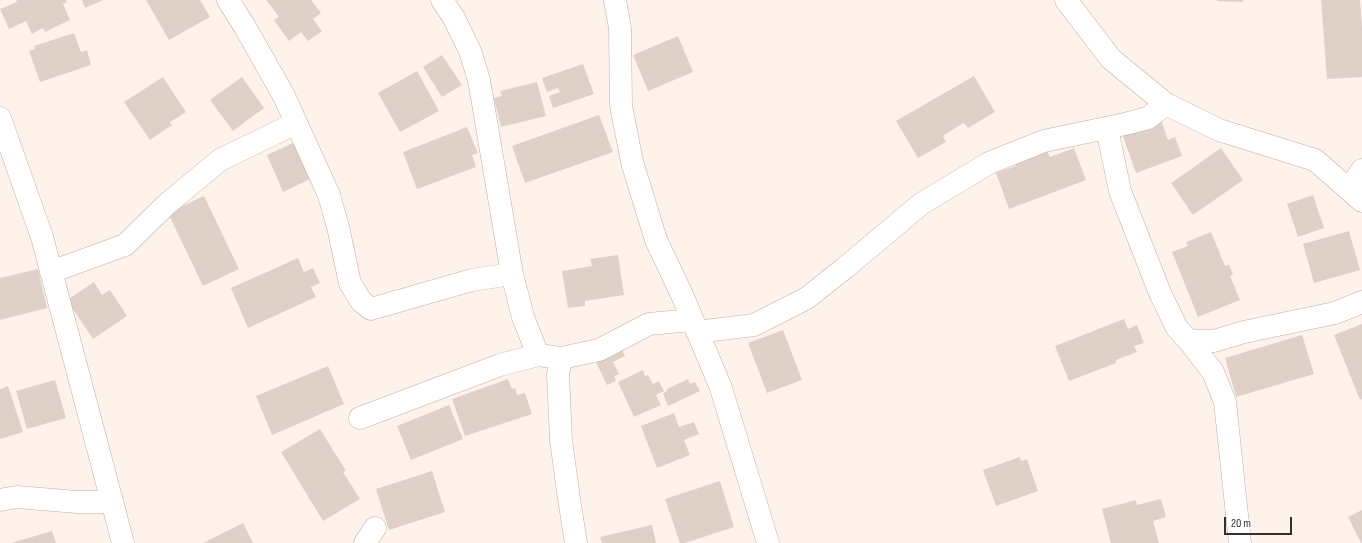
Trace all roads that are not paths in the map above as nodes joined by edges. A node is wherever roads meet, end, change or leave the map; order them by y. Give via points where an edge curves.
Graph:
1 (228, 0) edge
2 (442, 0) edge
3 (615, 0) edge
4 (1066, 0) edge
5 (1166, 104) junction
6 (0, 118) edge
7 (296, 123) junction
8 (1107, 128) junction
9 (1362, 170) edge
10 (1356, 195) edge
11 (51, 272) junction
12 (512, 274) junction
13 (1362, 302) edge
14 (695, 326) junction
15 (1189, 341) junction
16 (538, 355) junction
17 (561, 358) junction
18 (360, 418) dead end
19 (0, 500) edge
20 (112, 502) junction
21 (123, 543) edge
22 (576, 543) edge
23 (768, 543) edge
24 (1240, 543) edge

1 - 7 street via 284,96
2 - 12 street via 470,51 480,80
3 - 14 street via 620,28 621,105 632,162 656,240
4 - 5 street via 1111,59
5 - 8 street via 1148,118
5 - 10 street via 1219,130 1315,160
6 - 11 street via 42,237
7 - 11 street via 220,160 167,204 125,245
7 - 12 street via 329,195 350,283 361,301 371,309 472,280
8 - 14 street via 1044,142 989,163 921,204 807,298 754,325
8 - 15 street via 1120,192 1160,293 1177,328
9 - 10 street
11 - 20 street
12 - 16 street via 523,316
13 - 15 street via 1335,313 1244,332 1214,341
14 - 17 street via 649,324 599,350
14 - 23 street via 721,388
15 - 24 street via 1213,372 1225,402
16 - 17 street
16 - 18 street via 500,365
17 - 22 street via 558,375 561,440
19 - 20 street via 17,497
20 - 21 street

